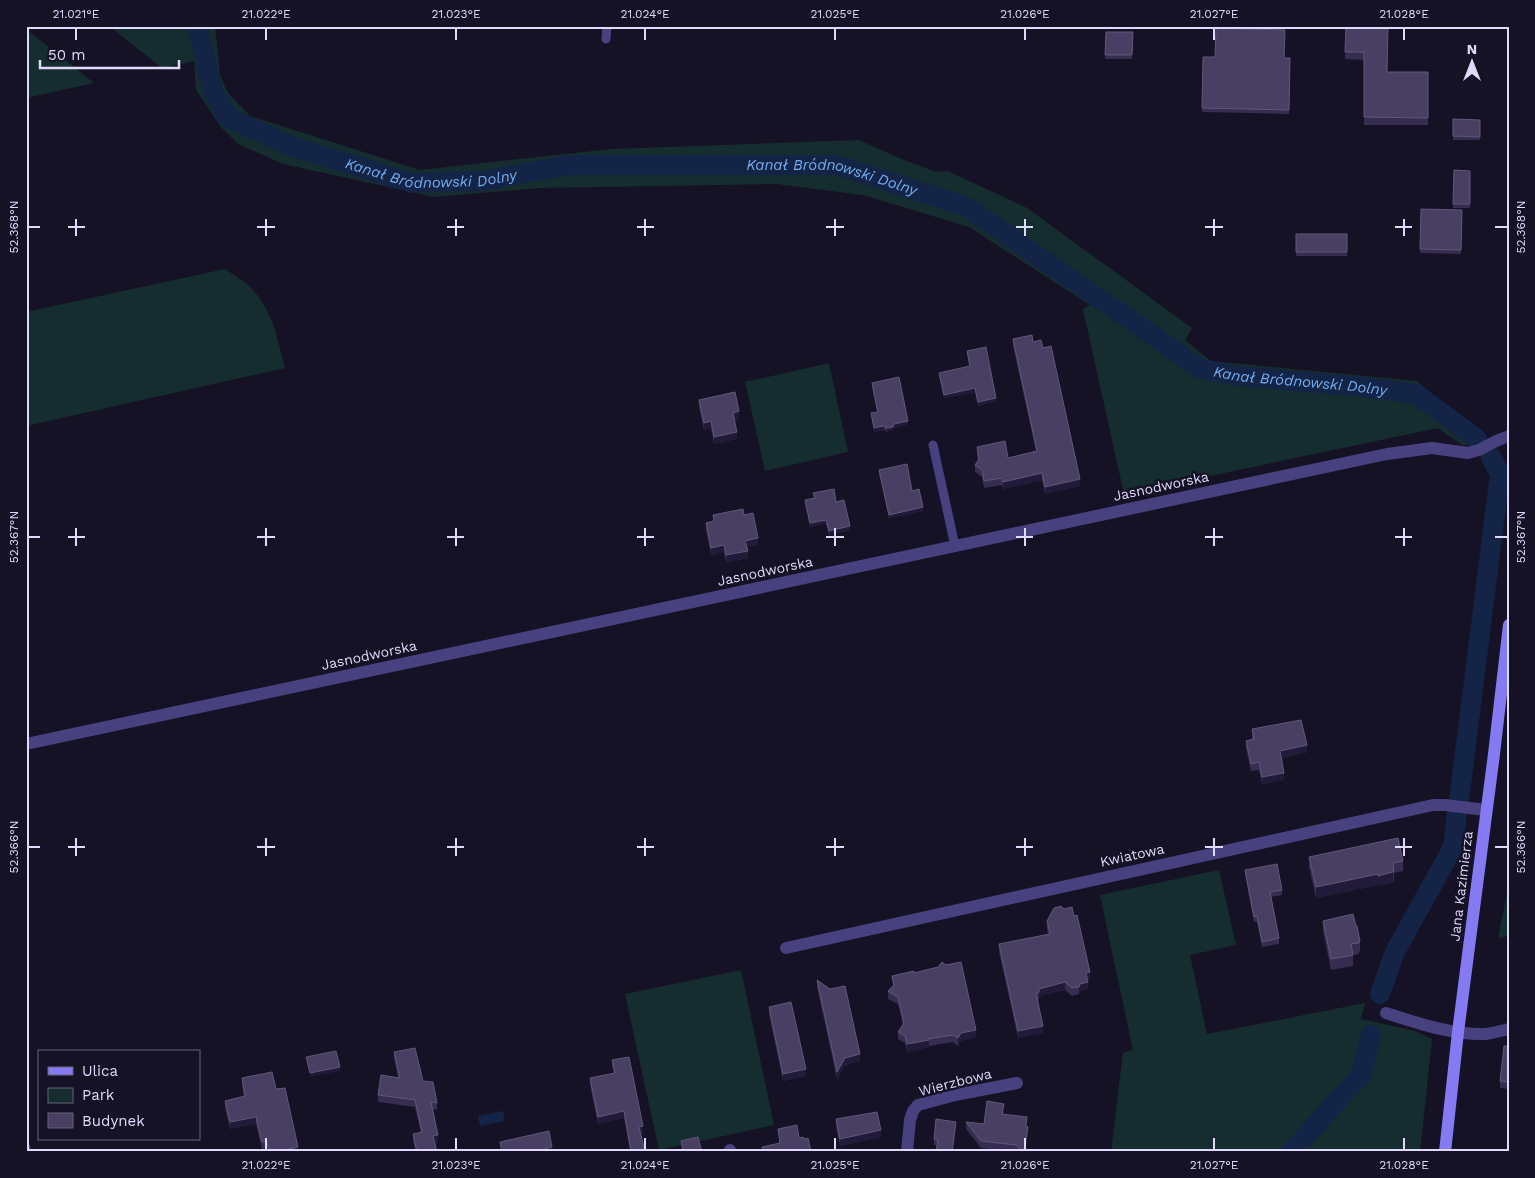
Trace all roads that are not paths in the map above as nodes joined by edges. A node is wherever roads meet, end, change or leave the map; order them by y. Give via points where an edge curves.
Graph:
1 (607, 26) edge
2 (606, 40) dead end
3 (1509, 436) edge
4 (933, 445) dead end
5 (955, 546) junction
6 (1509, 625) edge
7 (26, 744) edge
8 (1486, 810) junction
9 (786, 948) dead end
10 (1386, 1013) dead end
11 (1509, 1029) edge
12 (1458, 1032) junction
13 (1017, 1083) dead end
14 (907, 1152) edge
15 (1445, 1152) edge

1 - 2 lane
3 - 5 street, Jasnodworska via 1474,452 1432,448 1387,454
4 - 5 lane
5 - 7 street, Jasnodworska
6 - 8 main road, Jana Kazimierza
8 - 9 street, Kwiatowa via 1433,805
8 - 12 main road, Jana Kazimierza
10 - 12 street
11 - 12 street via 1489,1033
12 - 15 main road, Jana Kazimierza
13 - 14 street, Wierzbowa via 918,1105 910,1120

